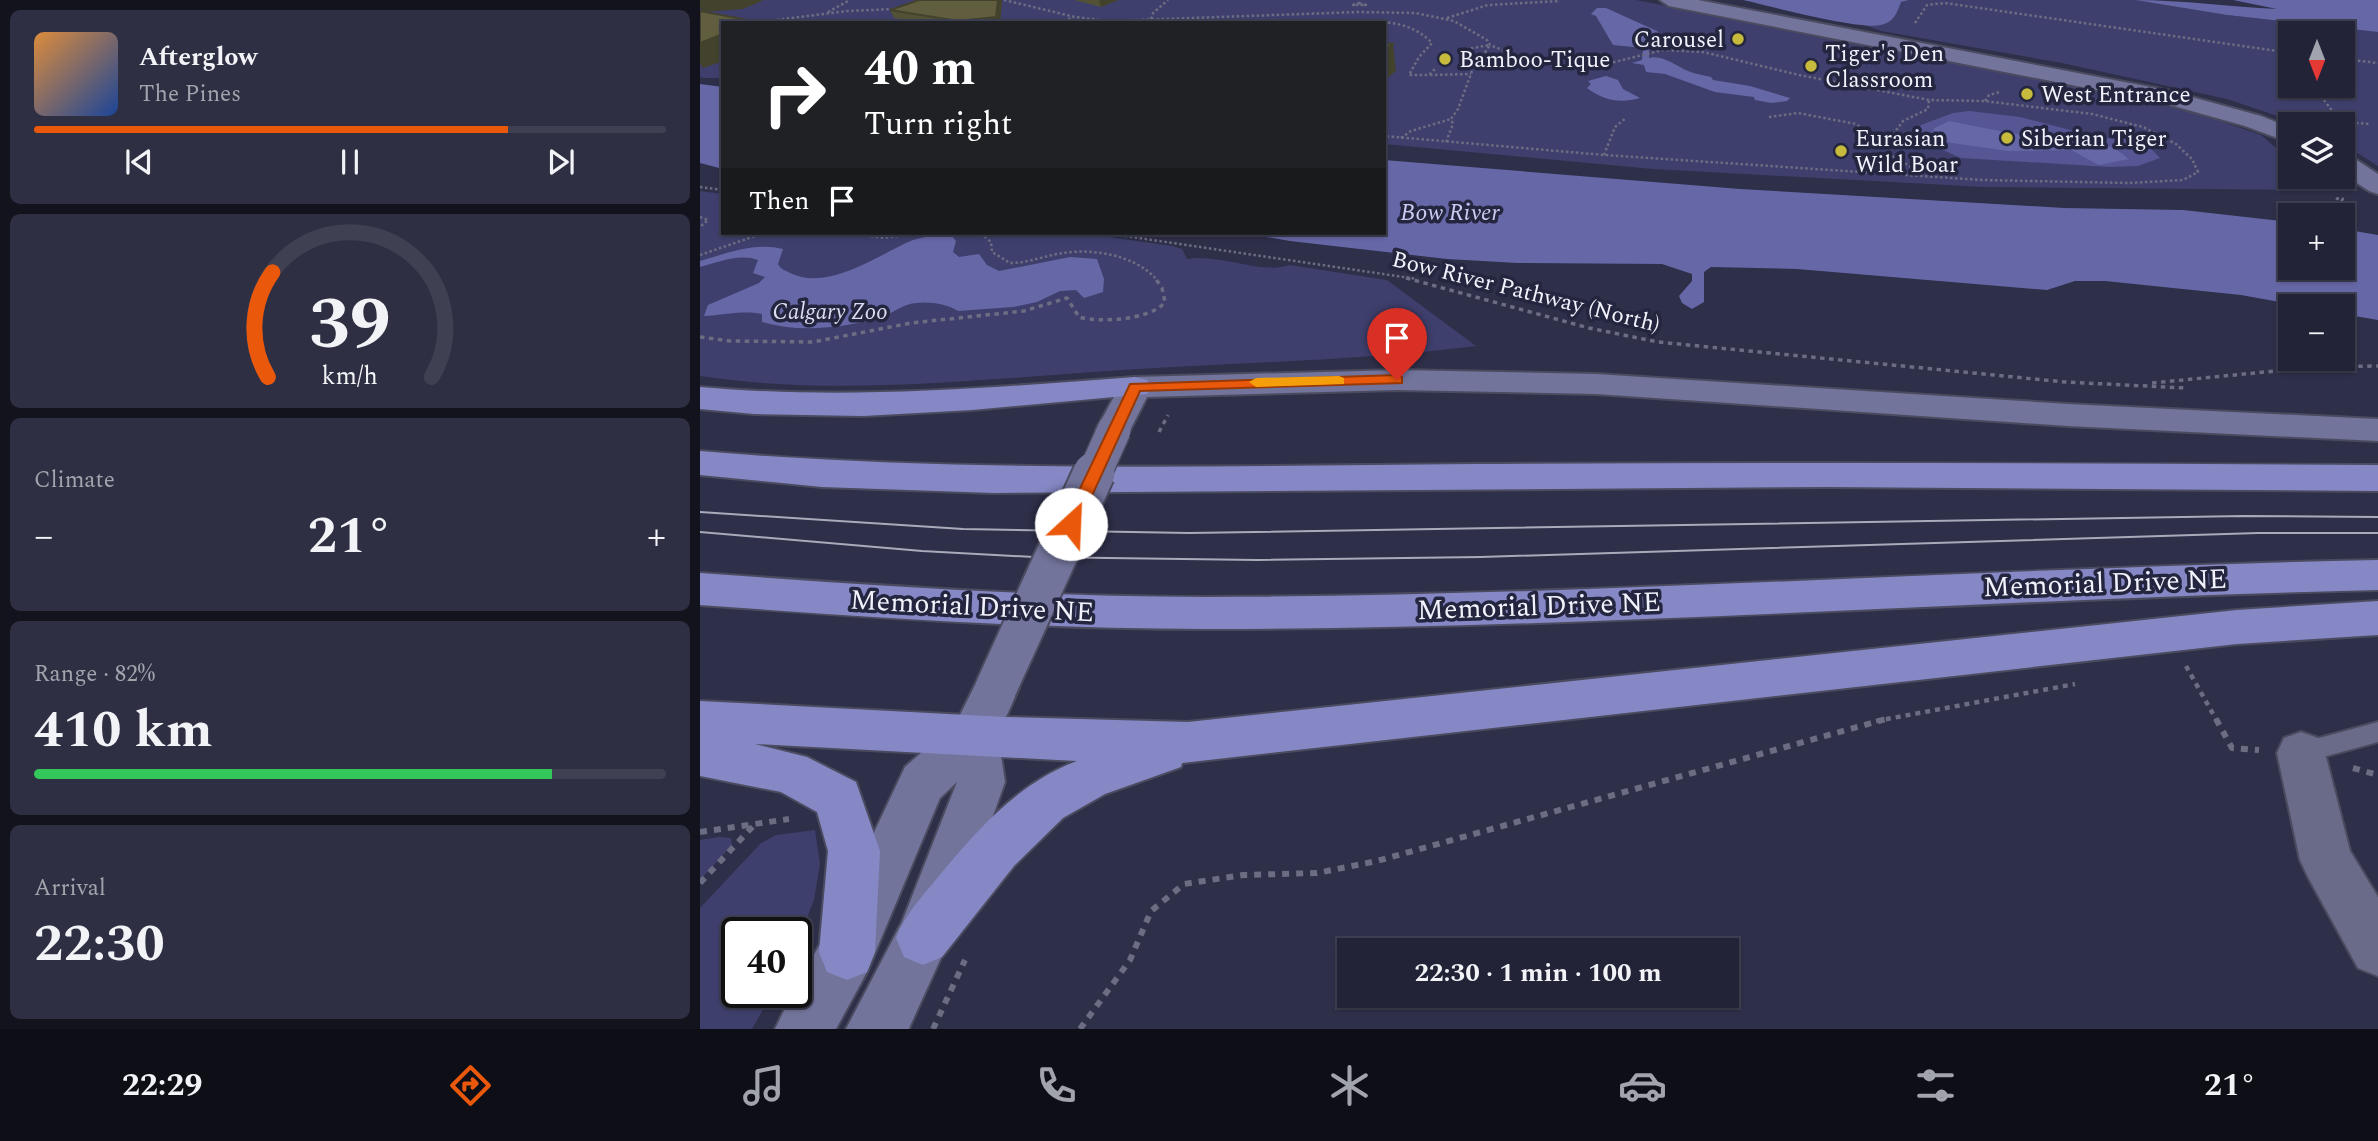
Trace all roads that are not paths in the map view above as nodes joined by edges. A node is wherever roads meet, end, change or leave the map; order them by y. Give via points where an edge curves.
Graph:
1 (1669, 0) edge
2 (2278, 131) edge
3 (2355, 170) edge
4 (2378, 186) edge
5 (1135, 387) junction
6 (700, 398) edge
7 (2378, 430) edge
8 (700, 463) edge
9 (2378, 478) edge
10 (2378, 575) edge
11 (700, 589) edge
12 (2378, 618) edge
13 (700, 721) edge
14 (2378, 732) edge
15 (974, 735) junction
16 (1188, 743) junction
17 (2301, 753) joint
18 (700, 755) edge
19 (923, 938) junction
20 (2378, 948) edge
21 (847, 951) junction
22 (804, 1029) edge
23 (875, 1029) edge

1 - 2 street via 2165,97
3 - 4 street
5 - 6 highway via 889,406 812,407
5 - 7 street via 1397,380 1596,384
5 - 15 street, bridge
8 - 9 highway via 822,474 994,480 1814,474
10 - 11 highway, Memorial Drive NE via 2091,581 1479,609 1206,613 969,608
12 - 16 highway via 2236,627
13 - 15 highway
14 - 17 lane
15 - 16 highway
15 - 19 street via 981,782
15 - 21 street via 922,783
16 - 19 highway via 1083,781 1046,802 994,850
17 - 20 street via 2326,860
18 - 21 highway via 790,772 838,798 854,850
19 - 23 street
21 - 22 street

